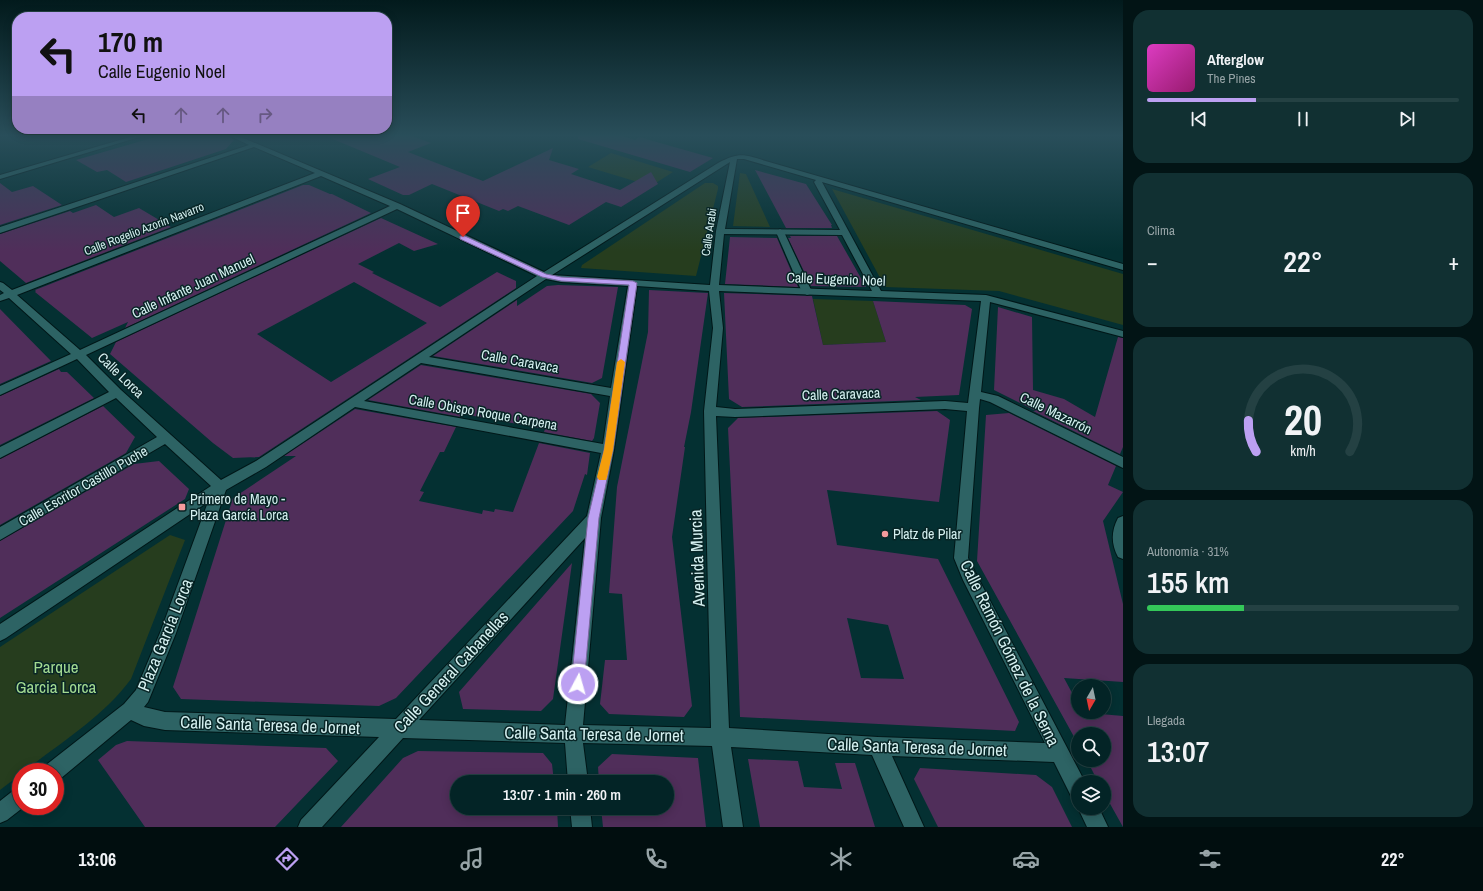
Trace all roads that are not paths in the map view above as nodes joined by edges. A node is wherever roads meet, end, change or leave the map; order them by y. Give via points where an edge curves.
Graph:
1 (12, 174) edge
2 (169, 174) edge
3 (320, 174) joint
4 (705, 174) edge
5 (731, 174) edge
6 (804, 174) edge
7 (0, 177) edge
8 (820, 178) junction
9 (397, 206) junction
10 (0, 230) edge
11 (720, 231) junction
12 (780, 232) junction
13 (846, 233) junction
14 (1123, 267) edge
15 (544, 276) junction
16 (633, 283) junction
17 (0, 285) edge
18 (714, 288) junction
19 (807, 292) junction
20 (878, 294) junction
21 (5, 296) edge
22 (986, 298) junction
23 (1123, 334) edge
24 (78, 354) junction
25 (418, 359) junction
26 (0, 391) edge
27 (616, 393) junction
28 (117, 394) junction
29 (974, 401) junction
30 (353, 403) junction
31 (710, 411) junction
32 (166, 437) junction
33 (608, 450) junction
34 (0, 453) edge
35 (1123, 463) edge
36 (220, 487) junction
37 (594, 518) junction
38 (1123, 522) edge
39 (0, 534) edge
40 (1123, 552) edge
41 (0, 633) edge
42 (130, 710) junction
43 (398, 729) junction
44 (573, 734) junction
45 (720, 737) junction
46 (878, 746) junction
47 (1059, 753) junction
48 (64, 763) edge
49 (577, 775) edge
50 (1071, 776) edge
51 (12, 804) edge
52 (0, 813) edge
53 (581, 815) edge
54 (1092, 815) edge
55 (308, 827) edge
56 (582, 827) edge
57 (733, 827) edge
58 (914, 827) edge
59 (1098, 827) edge

1 - 7 street
2 - 10 street
3 - 9 street, Calle Eugenio Noel
3 - 21 street, Calle Rogelio Azorín Navarro
4 - 15 street
5 - 11 street, Calle Arabi
6 - 8 street
8 - 13 street via 818,182
8 - 14 street
9 - 15 street, Calle Eugenio Noel
9 - 24 street, Calle Infante Juan Manuel
11 - 12 street
11 - 18 street, Calle Arabi
12 - 13 street
12 - 19 street
13 - 20 street
15 - 16 street, Calle Eugenio Noel
15 - 25 street
16 - 18 street, Calle Eugenio Noel
16 - 27 street
17 - 21 street, Calle Lorca
18 - 19 street, Calle Eugenio Noel
18 - 31 street, Avenida Murcia via 718,328
19 - 20 street, Calle Eugenio Noel
20 - 22 street, Calle Eugenio Noel
21 - 24 street, Calle Lorca
22 - 23 street, Calle Eugenio Noel
22 - 29 street, Calle Ramón Gómez de la Serna
24 - 26 street, Calle Infante Juan Manuel
24 - 28 street, Calle Lorca
25 - 27 street, Calle Caravaca
25 - 30 street
27 - 33 street
28 - 32 street, Calle Lorca
28 - 34 street
29 - 31 street, Calle Caravaca via 945,405 735,413
29 - 35 street, Calle Mazarrón via 994,399
29 - 47 street, Calle Ramón Gómez de la Serna via 961,558
30 - 33 street, Calle Obispo Roque Carpena
30 - 36 street via 261,464
31 - 45 street, Avenida Murcia
32 - 36 street, Calle Lorca
32 - 39 street, Calle Escritor Castillo Puche
33 - 37 street
36 - 41 street
36 - 42 street, Plaza García Lorca via 146,688
37 - 43 street, Calle General Cabanellas
37 - 44 street
38 - 40 street via 1120,527
42 - 43 street, Calle Santa Teresa de Jornet via 144,717 165,721
42 - 48 street, Plaza García Lorca
43 - 44 street, Calle Santa Teresa de Jornet
43 - 55 street, Calle General Cabanellas
44 - 45 street, Calle Santa Teresa de Jornet
44 - 49 street
45 - 46 street, Calle Santa Teresa de Jornet
45 - 57 street, Avenida Murcia
46 - 47 street, Calle Santa Teresa de Jornet
46 - 58 street
47 - 50 street, Calle Ramón Gómez de la Serna
51 - 52 street
53 - 56 street
54 - 59 street

